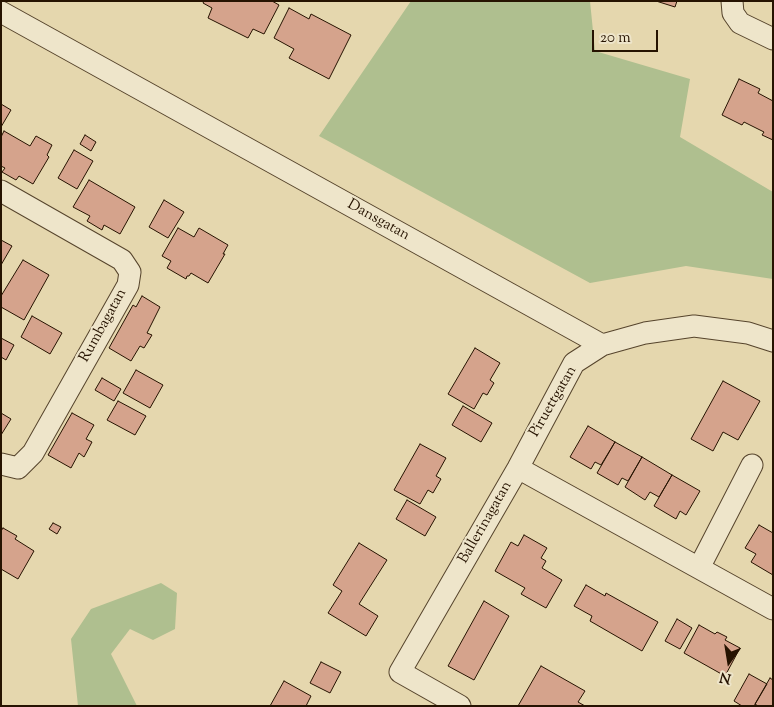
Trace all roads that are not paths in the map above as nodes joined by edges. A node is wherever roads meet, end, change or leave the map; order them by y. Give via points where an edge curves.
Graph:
1 (732, 1) edge
2 (1, 12) edge
3 (773, 39) edge
4 (1, 190) edge
5 (773, 342) edge
6 (602, 345) junction
7 (1, 464) edge
8 (752, 465) dead end
9 (518, 468) junction
10 (699, 568) junction
11 (773, 608) edge
12 (460, 706) edge

1 - 3 street via 733,13 740,23
2 - 6 street, Dansgatan
4 - 7 street, Rumbagatan via 122,260 130,272 128,285 33,453 18,468
5 - 6 street via 748,333 694,326 645,332
6 - 9 street, Piruettgatan via 574,363
8 - 10 street
9 - 10 street, Ballerinagatan
9 - 12 street, Ballerinagatan via 400,672
10 - 11 street, Ballerinagatan

